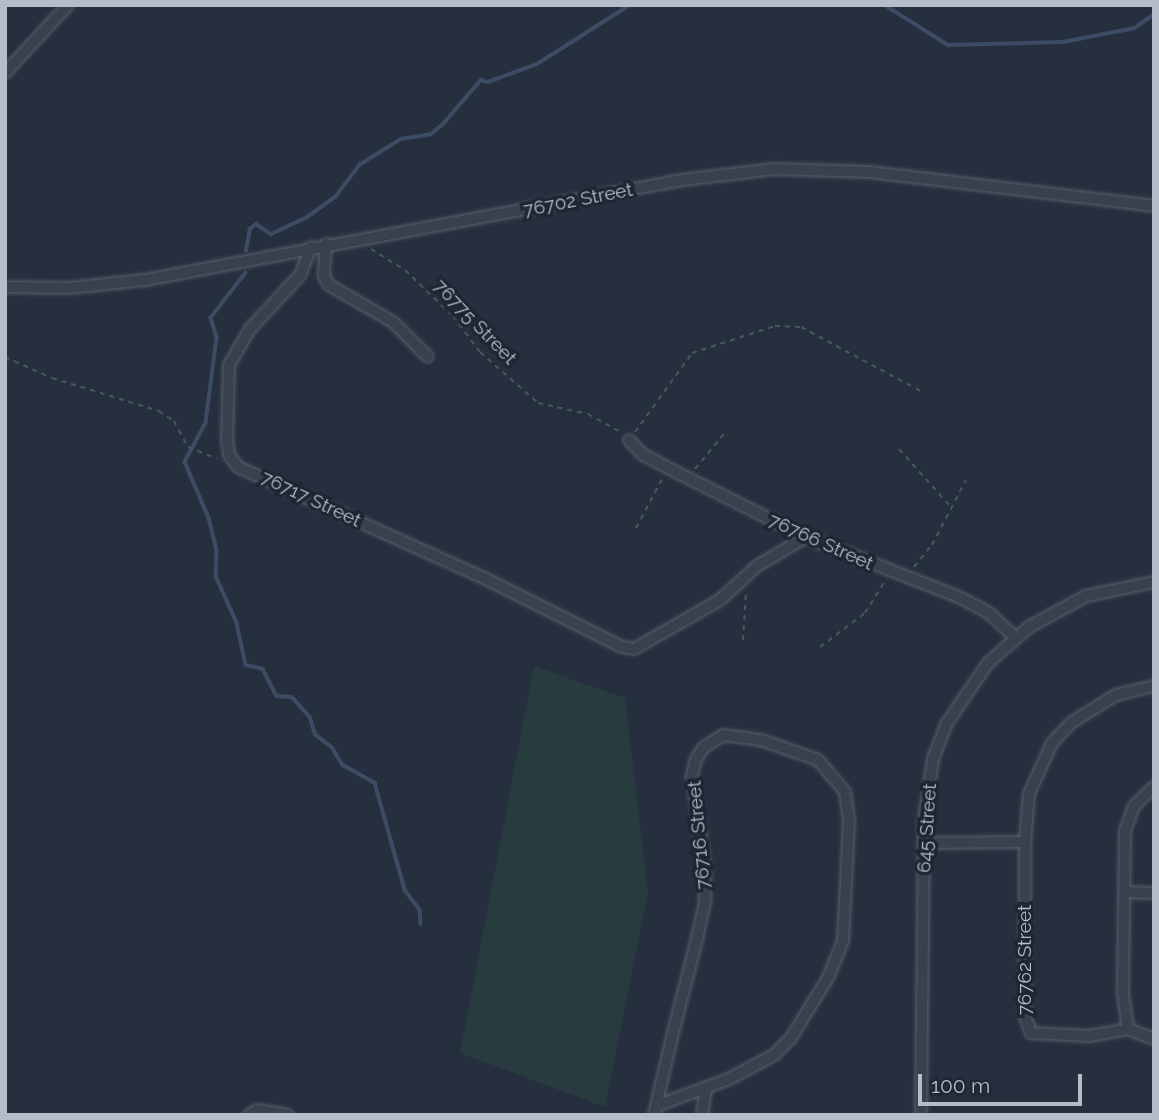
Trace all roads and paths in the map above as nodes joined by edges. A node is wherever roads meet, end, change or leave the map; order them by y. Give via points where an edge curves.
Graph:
1 (68, 5) edge
2 (5, 73) edge
3 (1154, 206) edge
4 (326, 244) junction
5 (311, 247) junction
6 (369, 248) dead end
7 (5, 287) edge
8 (5, 357) edge
9 (428, 357) dead end
10 (922, 392) dead end
11 (727, 430) dead end
12 (629, 440) junction
13 (899, 449) dead end
14 (238, 467) junction
15 (668, 468) junction
16 (688, 478) junction
17 (966, 480) dead end
18 (951, 508) junction
19 (636, 528) dead end
20 (806, 537) junction
21 (890, 572) junction
22 (748, 574) junction
23 (906, 576) junction
24 (1154, 582) edge
25 (1015, 637) junction
26 (743, 640) dead end
27 (820, 647) dead end
28 (1154, 686) edge
29 (1154, 787) edge
30 (1025, 842) junction
31 (924, 843) junction
32 (1126, 892) junction
33 (1154, 893) edge
34 (1128, 1029) junction
35 (1154, 1039) edge
36 (706, 1089) junction
37 (655, 1110) edge
38 (249, 1115) edge
39 (288, 1115) edge
40 (702, 1115) edge
41 (921, 1115) edge

1 - 2 street
3 - 4 street, 76702 Street via 870,172 774,169 682,180
4 - 5 street, 76702 Street
4 - 9 street via 324,276 329,285 393,322
5 - 7 street, 76702 Street via 98,287
5 - 14 street via 300,275 250,329 229,365 227,439 229,455
6 - 12 path, 76775 Street via 405,270 453,316 480,352 538,402 588,414
8 - 14 path, 76717 Street via 52,378 159,411 174,421 194,452
10 - 12 path via 801,327 775,326 692,353
11 - 16 path
12 - 15 street, 76766 Street via 642,454
13 - 18 path
14 - 22 street, 76717 Street via 486,579 622,647 645,647 720,600
15 - 16 street, 76766 Street
15 - 19 path
16 - 20 street, 76766 Street
17 - 18 path
18 - 23 path via 932,545
20 - 21 street, 76766 Street
20 - 22 street
21 - 23 street, 76766 Street
21 - 27 path via 864,613
22 - 26 path
23 - 25 street, 76766 Street via 989,613
24 - 25 street, 645 Street via 1086,596
25 - 31 street, 645 Street via 977,676 947,723 927,788
28 - 30 street, 76762 Street via 1116,695 1091,709 1052,743 1029,794
29 - 32 street via 1134,806 1126,822
30 - 31 street
30 - 34 street, 76762 Street via 1028,1029 1035,1035 1054,1036
31 - 41 street, 645 Street
32 - 33 street
32 - 34 street via 1123,992
34 - 35 street
36 - 37 street
36 - 37 street, 76716 Street via 774,1055 791,1038 829,976 843,941 849,842 845,792 818,760 761,740 724,735 704,747 692,776 705,866 705,901
36 - 40 street
38 - 39 street via 257,1110

